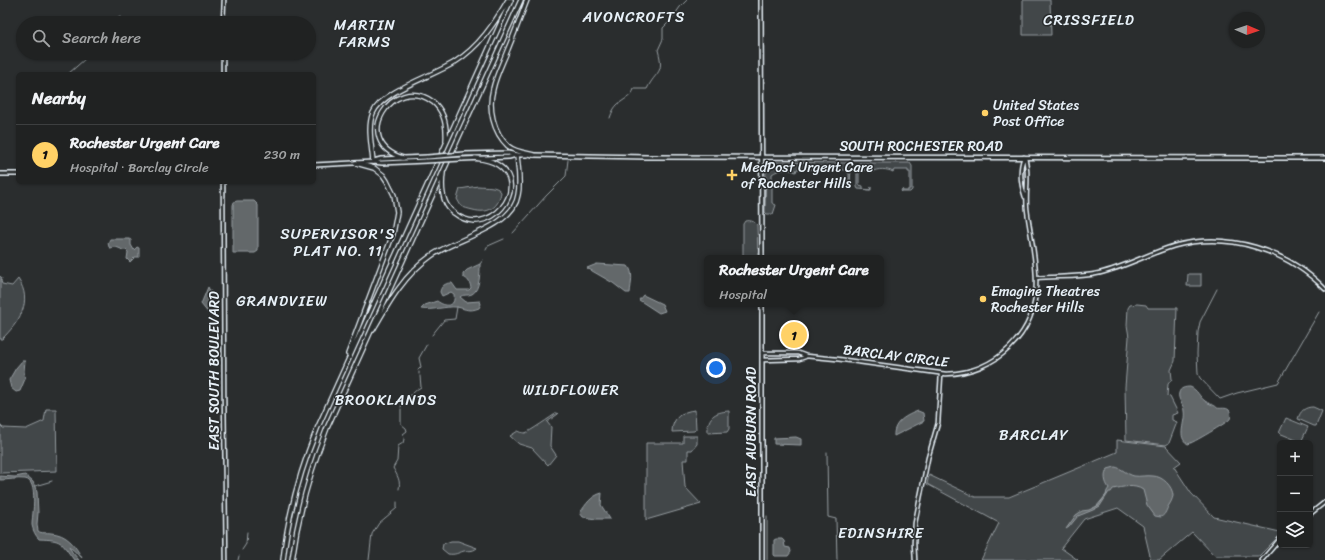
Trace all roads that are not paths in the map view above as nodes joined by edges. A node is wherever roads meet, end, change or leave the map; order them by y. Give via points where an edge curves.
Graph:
1 (224, 0) edge
2 (508, 0) edge
3 (511, 0) edge
4 (521, 0) edge
5 (527, 0) edge
6 (761, 0) edge
7 (224, 16) edge
8 (223, 60) edge
9 (223, 72) edge
10 (445, 145) junction
11 (518, 155) junction
12 (534, 155) junction
13 (761, 157) junction
14 (1024, 157) junction
15 (403, 158) junction
16 (475, 158) junction
17 (1325, 158) edge
18 (373, 162) junction
19 (356, 163) junction
20 (316, 165) edge
21 (444, 170) junction
22 (0, 174) edge
23 (16, 174) edge
24 (223, 184) edge
25 (1025, 198) junction
26 (762, 255) edge
27 (1036, 278) junction
28 (1325, 289) edge
29 (762, 307) edge
30 (362, 350) junction
31 (762, 353) junction
32 (806, 356) junction
33 (762, 360) junction
34 (941, 374) junction
35 (337, 383) junction
36 (1325, 502) edge
37 (1312, 512) edge
38 (1277, 542) edge
39 (226, 560) edge
40 (283, 560) edge
41 (292, 560) edge
42 (762, 560) edge
43 (915, 560) edge
44 (1262, 560) edge

1 - 7 street
2 - 18 highway via 485,36 462,57 442,70 395,92 380,103 373,114 371,125
3 - 10 highway
4 - 21 highway
5 - 12 highway via 493,88 491,103 495,126 508,145 520,152
6 - 13 main road
8 - 9 street
10 - 15 highway via 445,123 435,104 417,95 400,97 390,102 383,111 378,131 385,148
10 - 35 highway
11 - 12 main road, SOUTH ROCHESTER ROAD
11 - 15 main road, SOUTH ROCHESTER ROAD, bridge via 464,154
11 - 16 main road, SOUTH ROCHESTER ROAD
11 - 30 highway via 517,201 509,214 495,224 439,250 417,267 394,295
12 - 13 main road, SOUTH ROCHESTER ROAD
13 - 14 main road, SOUTH ROCHESTER ROAD
13 - 26 main road
14 - 17 main road, SOUTH ROCHESTER ROAD
14 - 25 street, BARCLAY CIRCLE via 1022,182
14 - 25 street, BARCLAY CIRCLE via 1027,164
15 - 18 main road, SOUTH ROCHESTER ROAD
16 - 18 main road, SOUTH ROCHESTER ROAD, bridge
16 - 21 highway via 498,164 508,178 509,191 505,205 491,217 466,220 452,211 443,196
18 - 19 main road, SOUTH ROCHESTER ROAD
19 - 20 main road, SOUTH ROCHESTER ROAD
19 - 35 highway via 374,168 387,181 396,203 396,221
21 - 30 highway
22 - 23 main road
24 - 39 street, EAST SOUTH BOULEVARD
25 - 27 street, BARCLAY CIRCLE via 1034,248
27 - 28 street via 1096,274 1176,245 1217,241 1260,248 1277,255 1300,268
27 - 34 street, BARCLAY CIRCLE via 1036,297 1031,315 1022,334 1011,348 982,367 959,374
29 - 31 main road, EAST AUBURN ROAD
30 - 41 highway via 312,467
31 - 32 street, BARCLAY CIRCLE via 798,353
31 - 33 main road, EAST AUBURN ROAD
32 - 33 street, BARCLAY CIRCLE via 799,359
32 - 34 street, BARCLAY CIRCLE
33 - 42 main road, EAST AUBURN ROAD
34 - 43 street via 938,427 928,458 915,523
35 - 40 highway via 314,436 300,478
36 - 37 street
38 - 44 street

